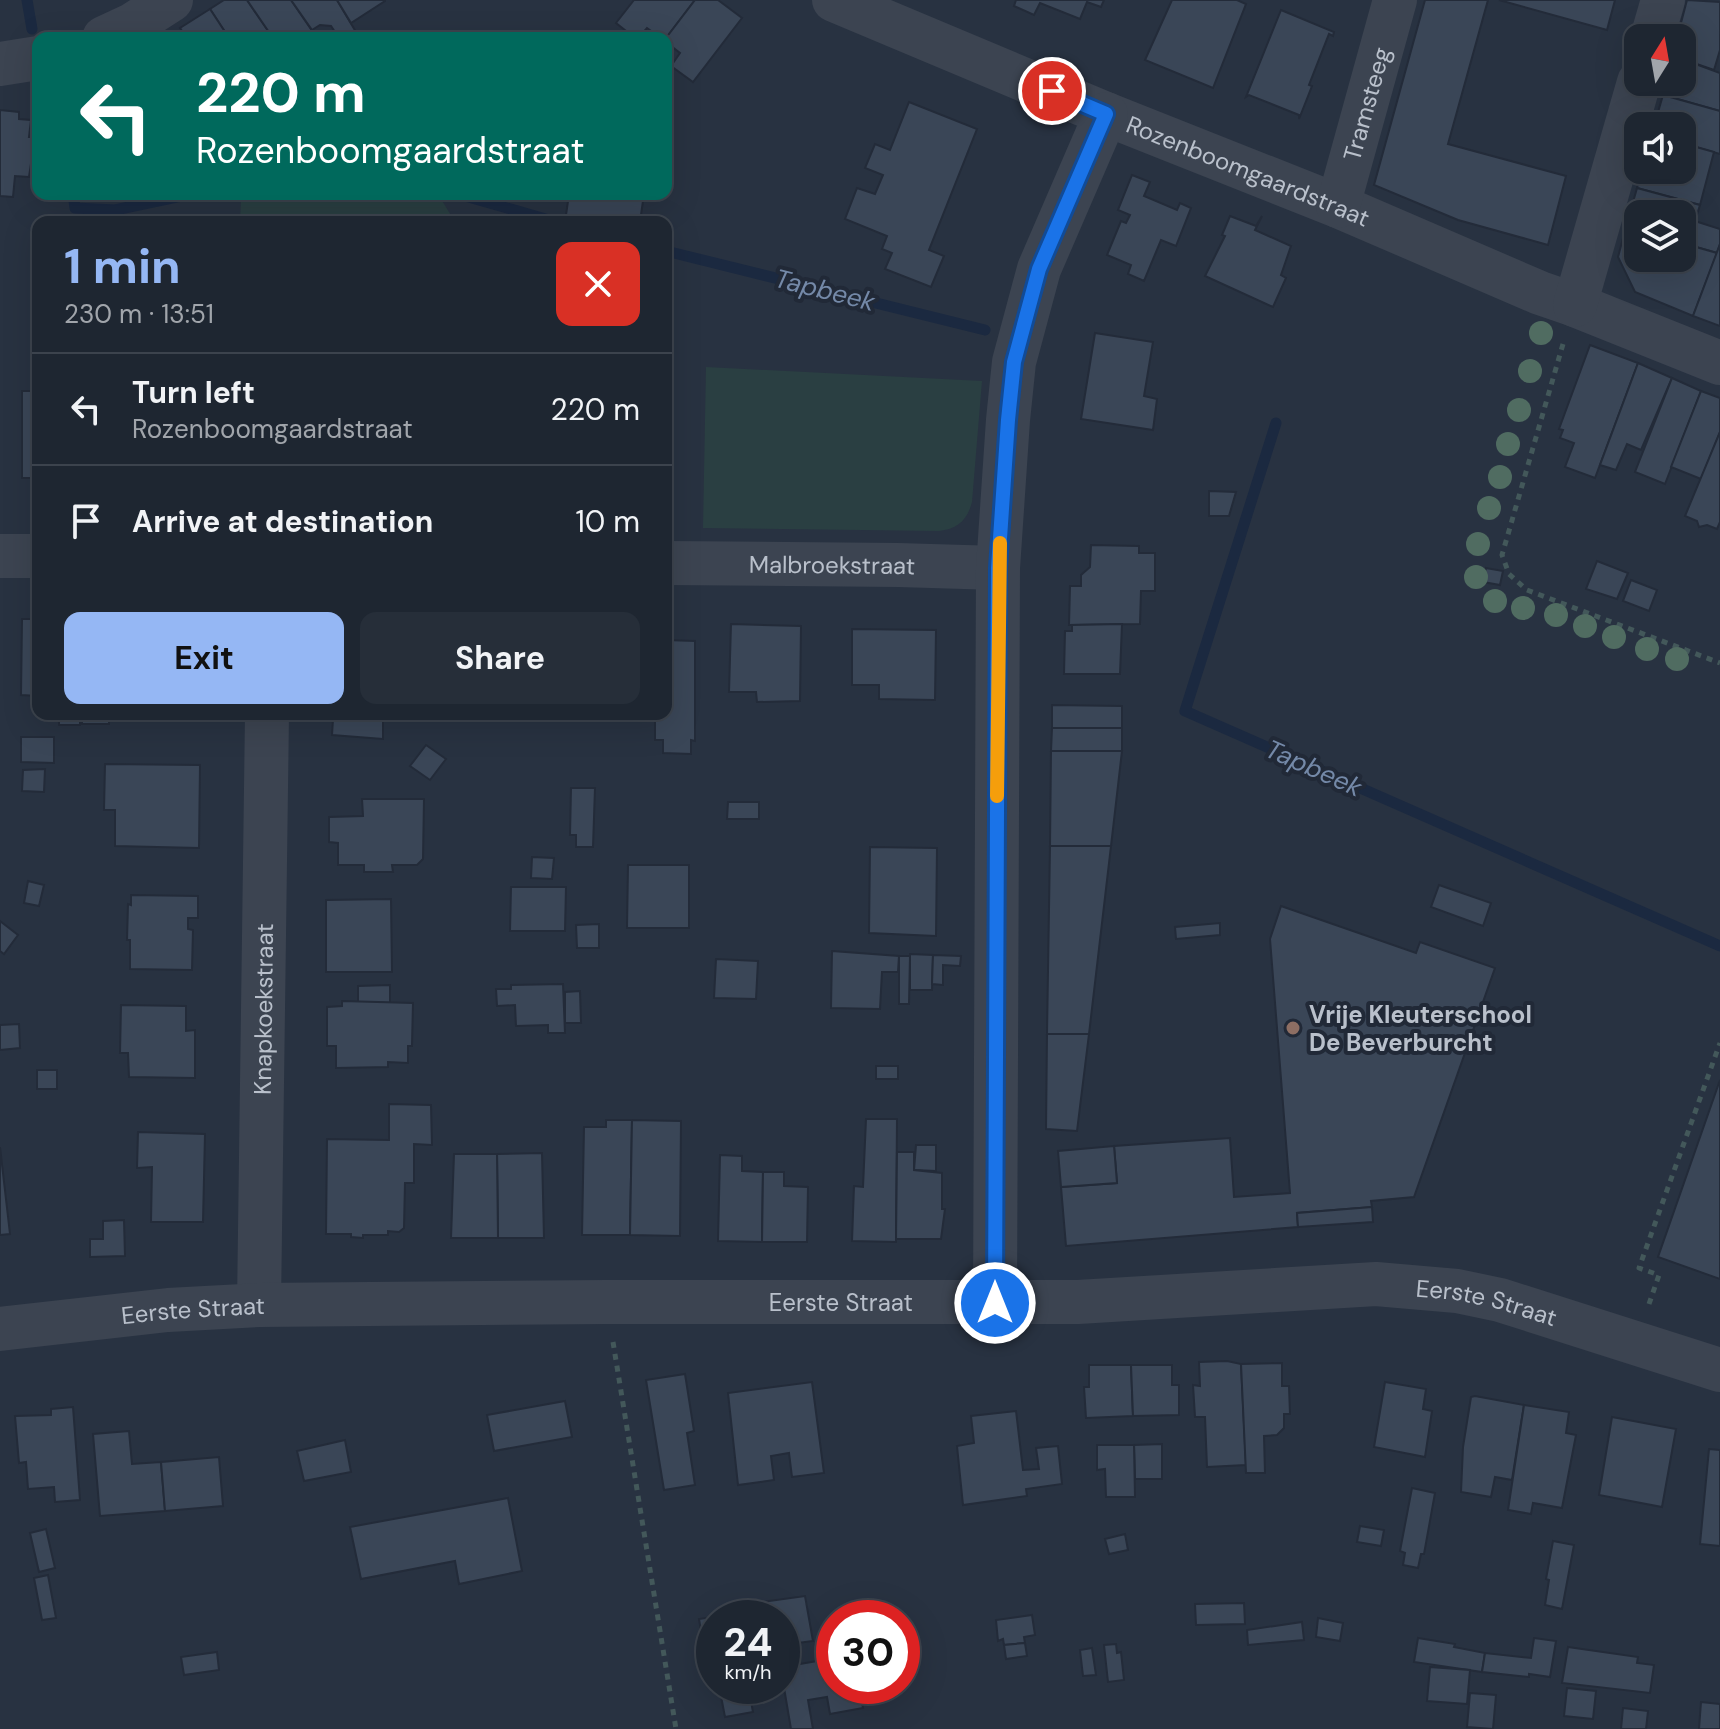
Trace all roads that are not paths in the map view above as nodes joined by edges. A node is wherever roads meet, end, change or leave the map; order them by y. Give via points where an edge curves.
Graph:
1 (171, 0) edge
2 (834, 0) edge
3 (1395, 0) edge
4 (1663, 0) edge
5 (1656, 24) edge
6 (117, 32) edge
7 (32, 59) edge
8 (0, 64) edge
9 (1635, 96) edge
10 (1106, 114) junction
11 (1338, 206) junction
12 (1575, 305) junction
13 (1720, 363) edge
14 (0, 556) edge
15 (32, 556) edge
16 (672, 563) edge
17 (998, 568) junction
18 (267, 720) edge
19 (995, 1303) junction
20 (259, 1305) junction
21 (0, 1329) edge
22 (1720, 1370) edge

1 - 6 street
2 - 10 street, Rozenboomgaardstraat
3 - 11 street, Tramsteeg
4 - 5 street
7 - 8 street
9 - 12 street
10 - 11 street, Rozenboomgaardstraat
10 - 17 street via 1039,269 1014,362
11 - 12 street, Rozenboomgaardstraat
12 - 13 street, Rozenboomgaardstraat
14 - 15 street
16 - 17 street, Malbroekstraat
17 - 19 street
18 - 20 street, Knapkoekstraat
19 - 20 street, Eerste Straat
19 - 22 street, Eerste Straat via 1417,1286 1500,1300
20 - 21 street, Eerste Straat

